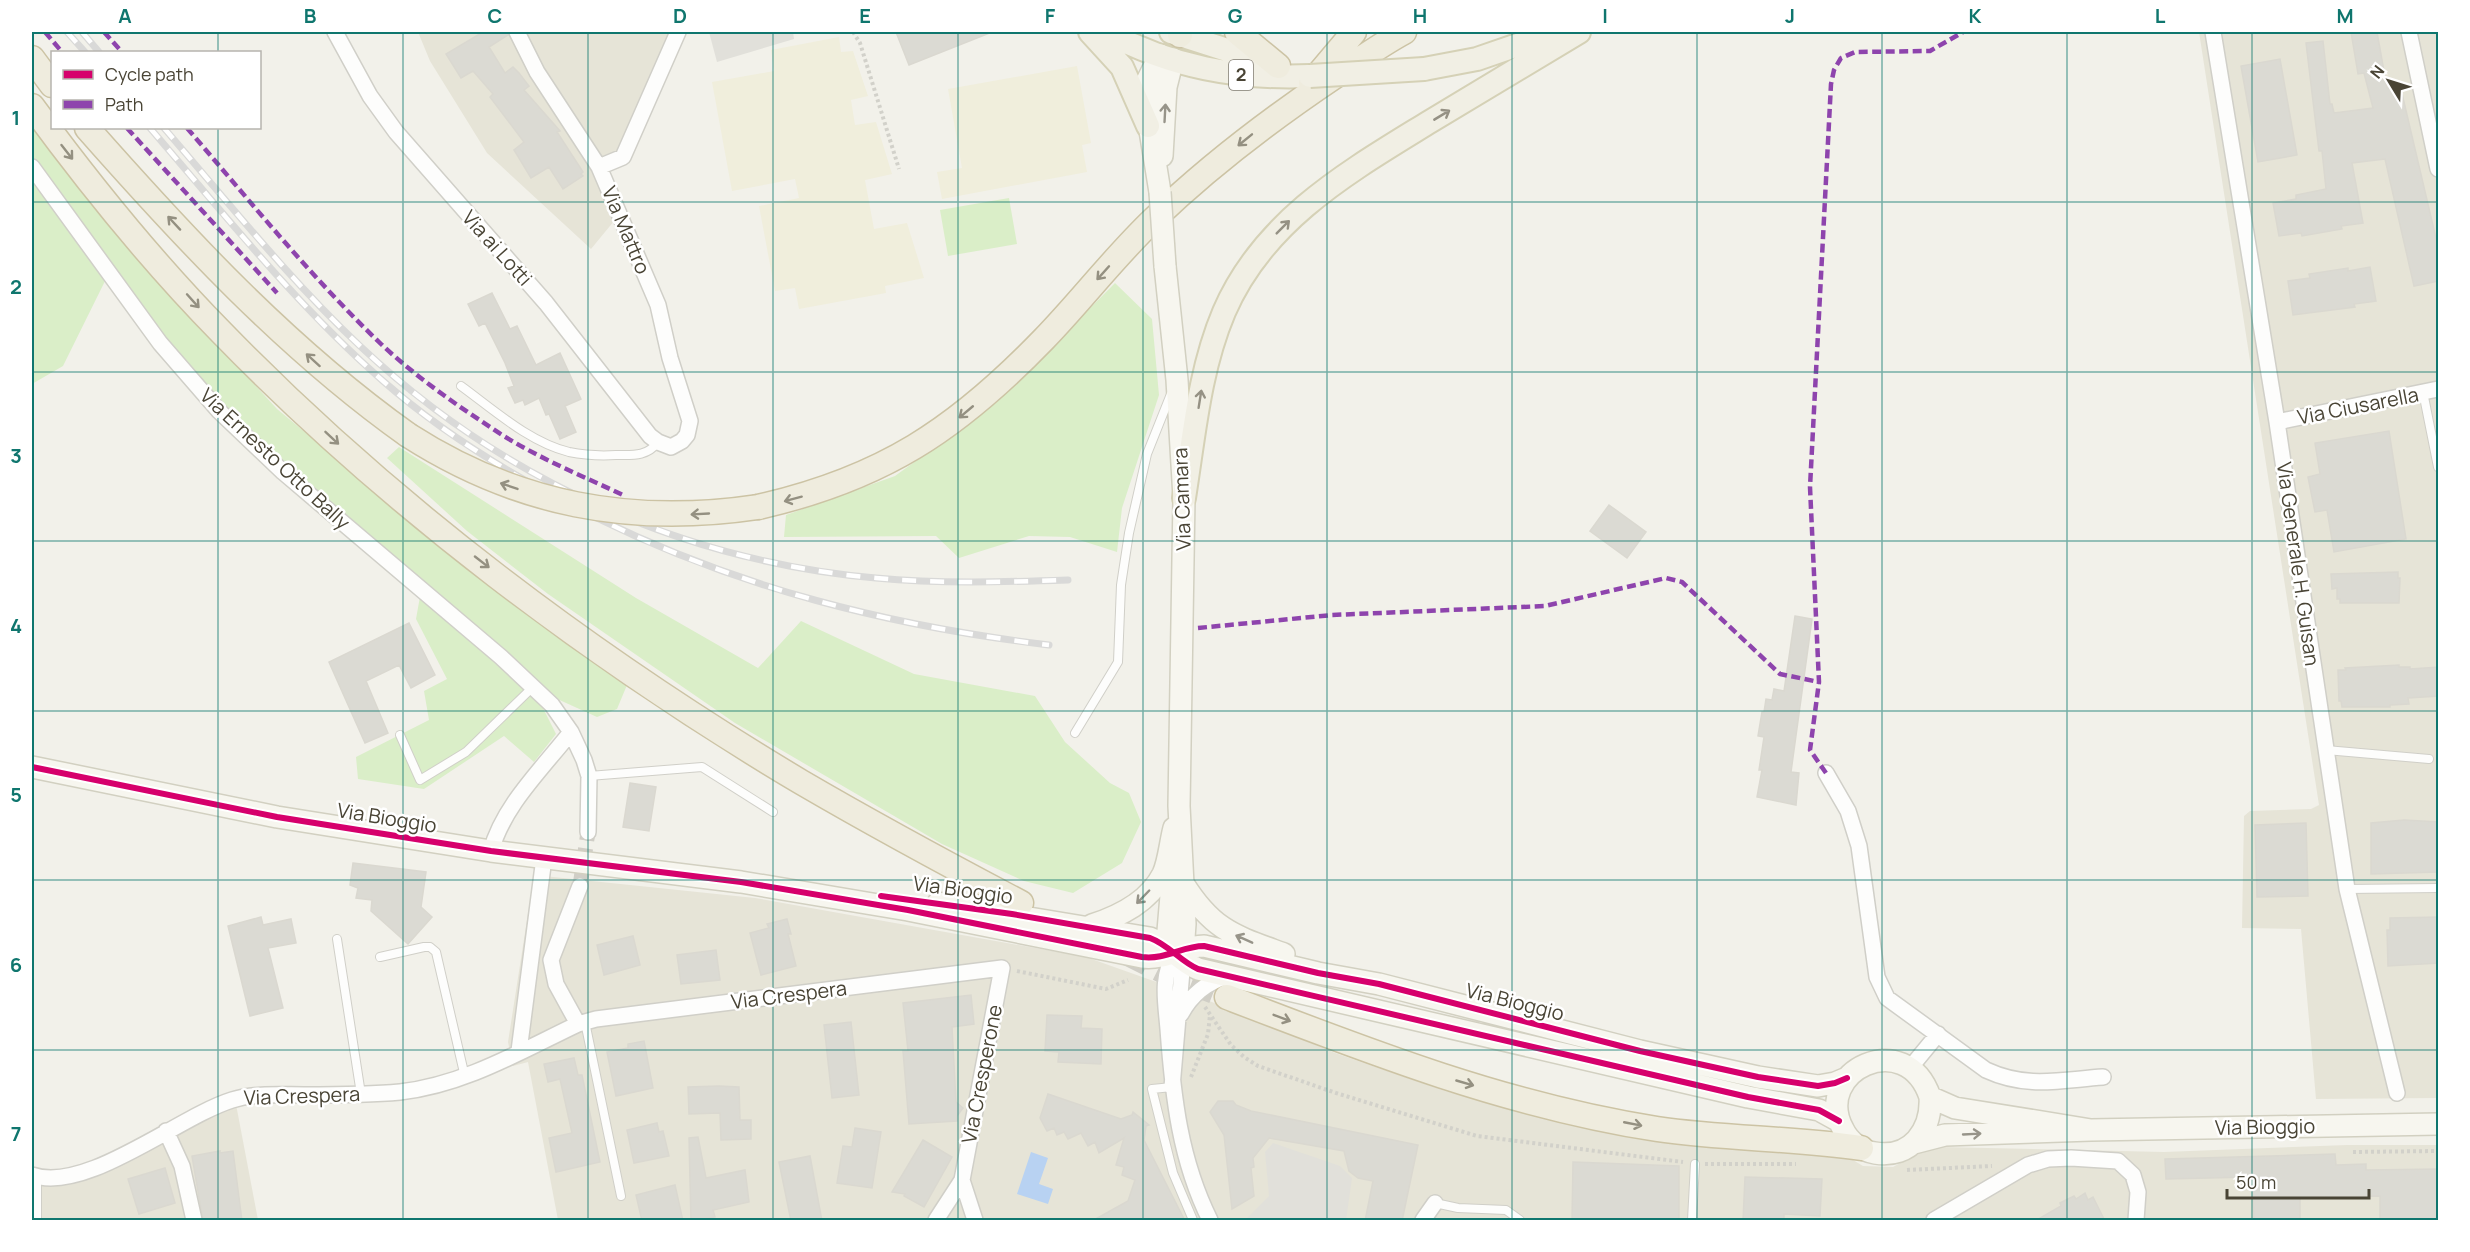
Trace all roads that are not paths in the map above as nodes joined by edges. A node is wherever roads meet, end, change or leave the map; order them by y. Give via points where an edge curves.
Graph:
1 (335, 32) edge
2 (517, 32) edge
3 (670, 32) edge
4 (678, 32) edge
5 (1090, 32) edge
6 (1106, 32) edge
7 (1177, 32) edge
8 (1238, 32) edge
9 (1354, 32) edge
10 (1404, 32) edge
11 (1555, 32) edge
12 (1579, 32) edge
13 (2213, 32) edge
14 (2409, 32) edge
15 (672, 50) junction
16 (1166, 57) junction
17 (32, 58) edge
18 (1278, 66) junction
19 (1310, 76) junction
20 (51, 84) edge
21 (1292, 105) junction
22 (32, 106) edge
23 (1148, 126) junction
24 (88, 129) edge
25 (599, 167) junction
26 (32, 168) edge
27 (2439, 169) edge
28 (1160, 192) junction
29 (1177, 380) junction
30 (461, 386) dead end
31 (2431, 391) edge
32 (2277, 422) junction
33 (658, 442) junction
34 (2439, 467) edge
35 (1184, 498) junction
36 (532, 687) junction
37 (571, 732) junction
38 (1075, 733) dead end
39 (400, 735) dead end
40 (2326, 750) junction
41 (2429, 759) dead end
42 (32, 767) edge
43 (1826, 772) dead end
44 (589, 776) junction
45 (1179, 806) junction
46 (772, 812) dead end
47 (588, 832) tunnel mouth
48 (491, 851) junction
49 (544, 858) junction
50 (741, 882) junction
51 (1183, 883) junction
52 (580, 886) tunnel mouth
53 (2439, 888) edge
54 (2347, 889) junction
55 (1021, 903) dead end
56 (1089, 926) junction
57 (337, 939) dead end
58 (1175, 954) junction
59 (380, 957) dead end
60 (1002, 968) joint
61 (1379, 984) junction
62 (1228, 986) junction
63 (1178, 1020) junction
64 (582, 1023) junction
65 (1938, 1034) junction
66 (519, 1051) junction
67 (1910, 1068) junction
68 (465, 1077) junction
69 (2103, 1077) dead end
70 (1847, 1078) junction
71 (1172, 1087) junction
72 (2397, 1093) dead end
73 (361, 1094) junction
74 (1930, 1097) junction
75 (1839, 1121) junction
76 (2439, 1124) edge
77 (2091, 1130) junction
78 (166, 1131) junction
79 (1914, 1143) junction
80 (1861, 1148) junction
81 (1695, 1164) dead end
82 (34, 1176) edge
83 (962, 1180) junction
84 (621, 1196) dead end
85 (1436, 1203) joint
86 (37, 1221) edge
87 (194, 1221) edge
88 (936, 1221) edge
89 (975, 1221) edge
90 (1193, 1221) edge
91 (1210, 1221) edge
92 (1423, 1221) edge
93 (1520, 1221) edge
94 (1692, 1221) edge
95 (1934, 1221) edge
96 (2136, 1221) edge

1 - 33 street, Via ai Lotti via 370,96 396,132 546,303
2 - 25 street via 537,72
3 - 15 street
4 - 15 street, Via Mattro
5 - 23 main road via 1122,68
6 - 16 main road, 2
7 - 16 main road
7 - 18 main road, 2
8 - 18 highway
9 - 21 highway
10 - 21 highway
11 - 19 main road, 2, bridge via 1477,59 1425,69
35 -> 12 main road via 1213,340 1234,293 1259,254 1318,193
13 - 32 street, Via Generale H. Guisan
14 - 27 street
15 - 25 street, Via Mattro via 623,157
16 - 19 main road, 2 via 1250,77
16 - 23 main road, Via Camara via 1147,81
28 -> 16 main road, Via Camara
17 - 20 highway
18 - 19 main road, 2
21 -> 24 highway, bridge via 1152,220 1044,339 955,421 909,451 850,481 758,507 676,515 574,505 498,482 408,435 365,404 265,316
22 -> 55 highway via 119,217 221,332 341,446 459,545 545,611 712,726 869,821
23 - 28 main road, Via Camara
25 - 33 street, Via Mattro via 658,305 669,358 690,421 687,435 676,445
26 - 36 street, Via Ernesto Otto Bally via 160,343 219,411 290,478
28 - 29 main road, Via Camara, bridge
29 - 35 main road, Via Camara
29 - 38 lane via 1148,454 1129,533 1121,585 1118,662
30 - 33 lane via 518,427 569,452 637,455 653,449
31 - 32 street, Via Ciusarella
31 - 34 lane
32 - 40 street, Via Generale H. Guisan
35 - 45 main road, Via Camara
36 - 37 street, Via Ernesto Otto Bally via 552,705
36 - 39 lane via 466,752 420,780
37 - 44 street
37 - 48 street via 509,812
40 - 41 lane
40 - 54 street, Via Generale H. Guisan
42 - 48 main road, Via Bioggio via 277,817
43 - 65 street via 1848,811 1859,846 1877,977 1887,998
44 - 46 lane via 702,767
44 - 47 street
45 - 51 main road, Via Camara
45 -> 56 main road via 1163,874 1141,902 1125,913
45 - 58 main road, Via Camara via 1168,931
48 - 49 main road, Via Bioggio
49 - 50 main road, Via Bioggio
49 - 66 street
50 - 56 main road, Via Bioggio via 923,901
50 - 58 main road, Via Bioggio via 908,910 1142,957 1156,959
51 - 58 main road, Via Camara via 1184,938
61 -> 51 main road via 1298,959 1228,931 1203,912
52 - 64 street via 551,960 556,984
53 - 54 lane
54 - 72 street, Via Generale H. Guisan
56 - 58 main road, Via Bioggio via 1150,938
57 - 73 lane
58 - 61 main road, Via Bioggio via 1204,946
58 - 62 main road, Via Bioggio
58 - 63 street, Via Camara via 1182,971
58 - 71 street, Via Camara via 1165,976
59 - 68 lane via 424,947 436,952
60 - 64 street, Via Crespera
60 - 83 street, Via Cresperone
61 - 70 main road, Via Bioggio via 1758,1077 1818,1086
62 - 63 street via 1212,982 1197,992
62 - 75 main road, Via Bioggio via 1819,1110
62 -> 80 highway via 1432,1074 1554,1108 1656,1129
63 - 71 street, Via Camara
64 - 66 street, Via Crespera
64 - 84 lane
65 - 67 street
65 - 69 street via 1986,1070 2019,1082
66 - 68 street, Via Crespera
67 - 70 main road, Via Bioggio via 1898,1062 1870,1062
67 - 74 main road
68 - 73 street, Via Crespera via 424,1088
70 - 75 main road via 1837,1106
71 - 90 lane via 1152,1089 1173,1173
71 - 91 street, Via Camara via 1188,1169
73 - 78 street, Via Crespera via 235,1099 206,1109
74 - 77 main road, Via Bioggio via 1955,1108
74 - 79 main road via 1928,1122
75 - 80 main road, Via Bioggio via 1851,1141
76 - 77 main road, Via Bioggio
79 -> 77 main road, Via Bioggio via 1945,1135
78 - 82 street, Via Crespera via 98,1168 70,1177
78 - 87 street via 182,1166
79 - 80 main road, Via Bioggio via 1894,1153
81 - 94 lane
82 - 86 lane
83 - 88 street, Via Cresperone
83 - 89 street, Via Cresperone
85 - 92 street
85 - 93 lane via 1506,1210
95 - 96 street via 2028,1165 2071,1158 2118,1161 2133,1175 2138,1192

